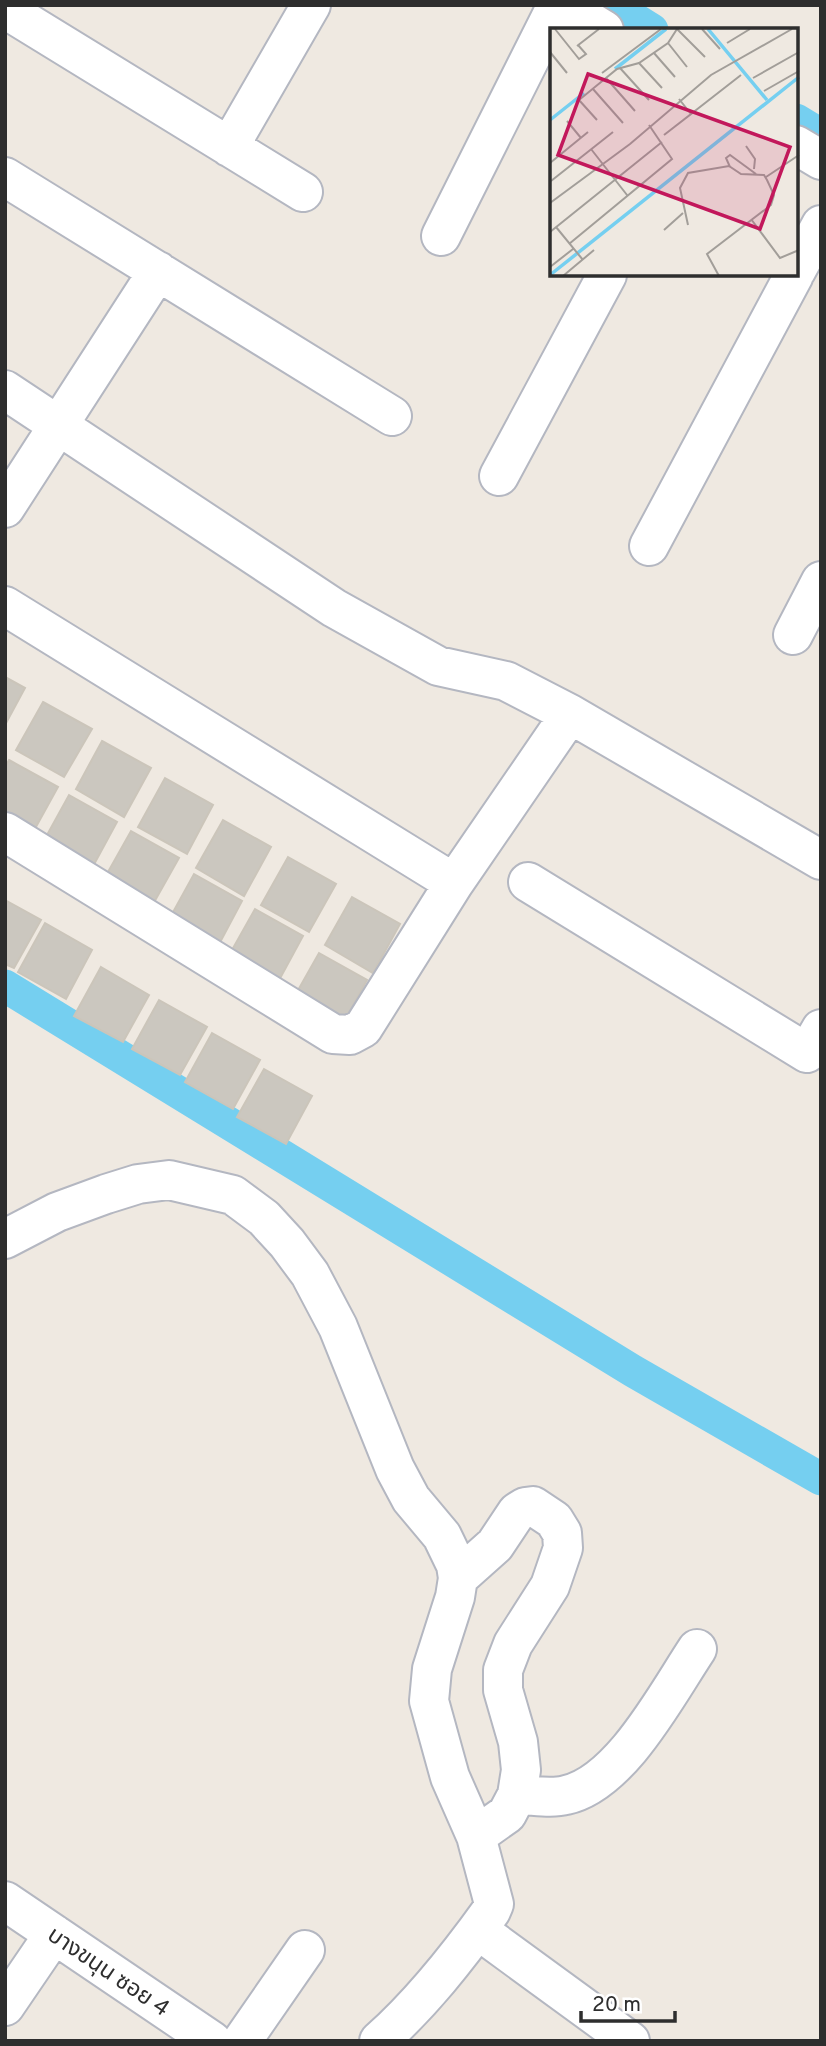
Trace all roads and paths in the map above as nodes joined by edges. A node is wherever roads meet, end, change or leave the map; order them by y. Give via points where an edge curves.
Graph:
1 (311, 5) edge
2 (556, 5) edge
3 (563, 5) edge
4 (5, 9) edge
5 (601, 28) edge
6 (798, 146) edge
7 (229, 147) junction
8 (821, 160) edge
9 (5, 177) edge
10 (303, 192) dead end
11 (821, 225) edge
12 (441, 236) dead end
13 (798, 267) edge
14 (158, 271) junction
15 (606, 276) edge
16 (793, 276) edge
17 (5, 390) edge
18 (392, 416) dead end
19 (59, 426) junction
20 (499, 476) dead end
21 (5, 508) edge
22 (649, 546) dead end
23 (821, 581) edge
24 (5, 606) edge
25 (793, 635) dead end
26 (570, 714) junction
27 (5, 832) edge
28 (821, 860) edge
29 (454, 883) junction
30 (528, 883) dead end
31 (816, 1048) edge
32 (5, 1239) edge
33 (458, 1578) junction
34 (696, 1648) dead end
35 (517, 1795) junction
36 (468, 1819) junction
37 (5, 1901) edge
38 (478, 1930) junction
39 (54, 1934) junction
40 (305, 1950) dead end
41 (5, 2006) edge
42 (212, 2041) edge
43 (242, 2041) edge
44 (379, 2041) edge
45 (630, 2041) edge

1 - 7 street
2 - 12 street
3 - 5 street
4 - 7 street
6 - 8 street
7 - 10 street
9 - 14 street
11 - 13 street
14 - 18 street
14 - 19 street
15 - 20 street
16 - 22 street
17 - 19 street
19 - 21 street
19 - 26 street via 334,608 438,666 506,681
23 - 25 street
24 - 29 street
26 - 28 street
26 - 29 street
27 - 29 street via 334,1034 350,1035 363,1028
30 - 31 street
32 - 33 street via 57,1212 138,1184 169,1180 233,1195 244,1203 264,1218 310,1274 338,1327 395,1469 411,1499 442,1536
33 - 35 street via 495,1545 525,1507 533,1506 554,1520 562,1533 563,1548 550,1586 513,1644 503,1670 503,1690 518,1742 521,1770
33 - 36 street via 432,1669 429,1701 450,1777
34 - 35 street via 630,1749 609,1770 565,1796
35 - 36 street via 507,1814
36 - 38 street via 494,1903
37 - 39 street, บางขนุน ซอย 4
38 - 44 street
38 - 45 street
39 - 41 street
39 - 42 street, บางขนุน ซอย 4
40 - 43 street

